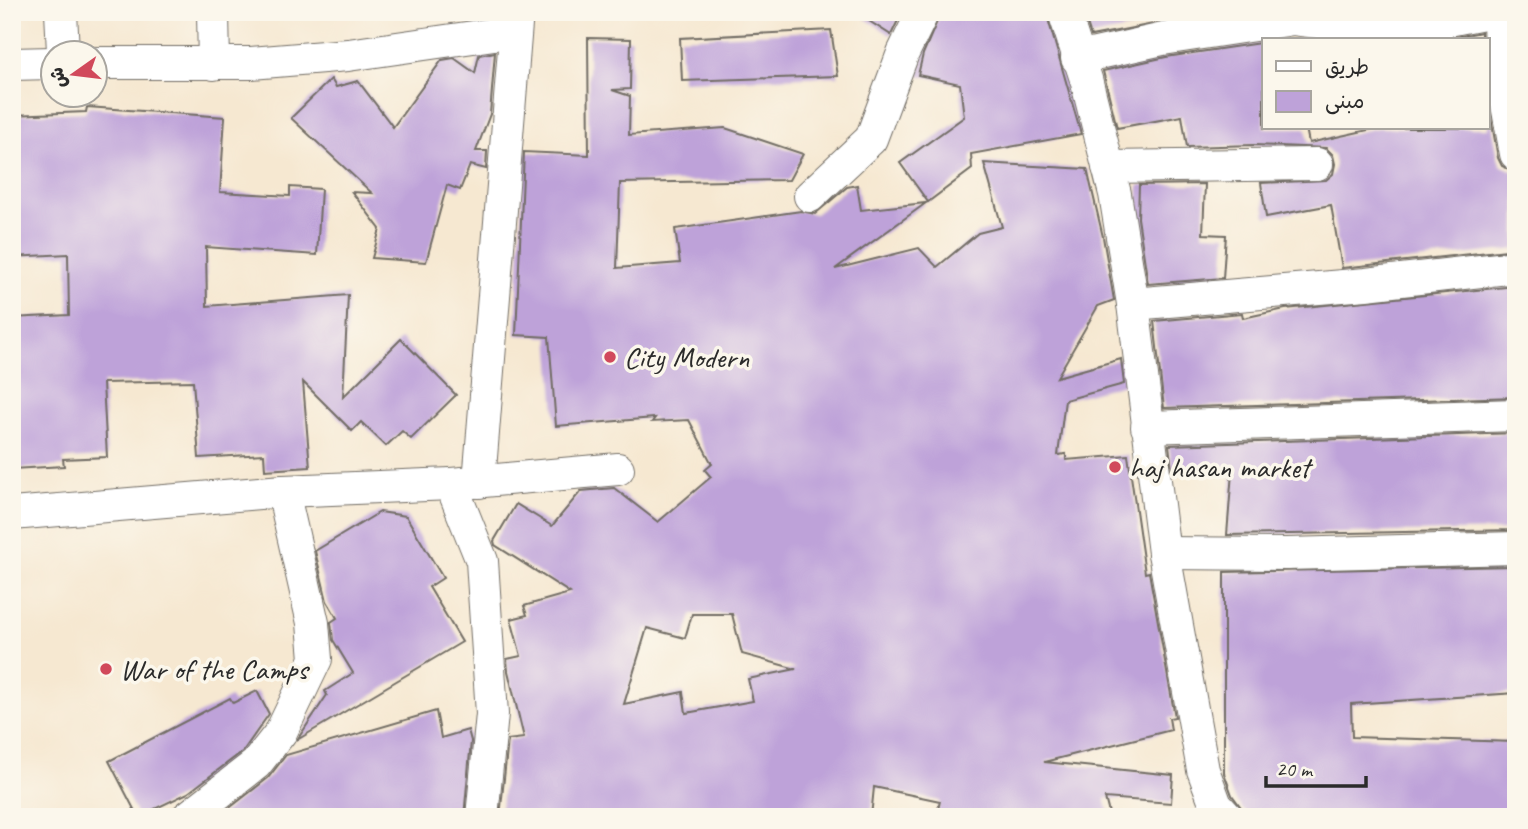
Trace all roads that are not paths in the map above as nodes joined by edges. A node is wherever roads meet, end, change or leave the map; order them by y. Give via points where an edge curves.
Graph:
1 (61, 12) edge
2 (213, 12) edge
3 (923, 12) edge
4 (1064, 12) edge
5 (1489, 12) edge
6 (1499, 12) edge
7 (516, 22) edge
8 (62, 38) edge
9 (1077, 58) junction
10 (38, 63) edge
11 (108, 63) edge
12 (12, 64) edge
13 (214, 64) junction
14 (1516, 154) edge
15 (1317, 164) dead end
16 (1108, 167) junction
17 (810, 196) dead end
18 (1516, 267) edge
19 (1133, 304) junction
20 (1516, 415) edge
21 (1147, 427) junction
22 (618, 469) dead end
23 (465, 483) junction
24 (283, 491) junction
25 (12, 514) edge
26 (1516, 548) edge
27 (1164, 553) junction
28 (188, 817) edge
29 (482, 817) edge
30 (1227, 817) edge

1 - 8 street
2 - 13 street
3 - 17 street via 871,139
4 - 9 street
5 - 9 street via 1428,24 1370,28 1293,19
6 - 14 street via 1500,65
7 - 13 street via 348,55
7 - 23 street
9 - 16 street
10 - 12 street
11 - 13 street
15 - 16 street
16 - 19 street
18 - 19 street
19 - 21 street
20 - 21 street
21 - 27 street
22 - 23 street
23 - 24 street
23 - 29 street via 482,561 492,715
24 - 25 street
24 - 28 street via 313,623 316,659 281,732 256,764
26 - 27 street
27 - 30 street via 1203,770 1216,805

